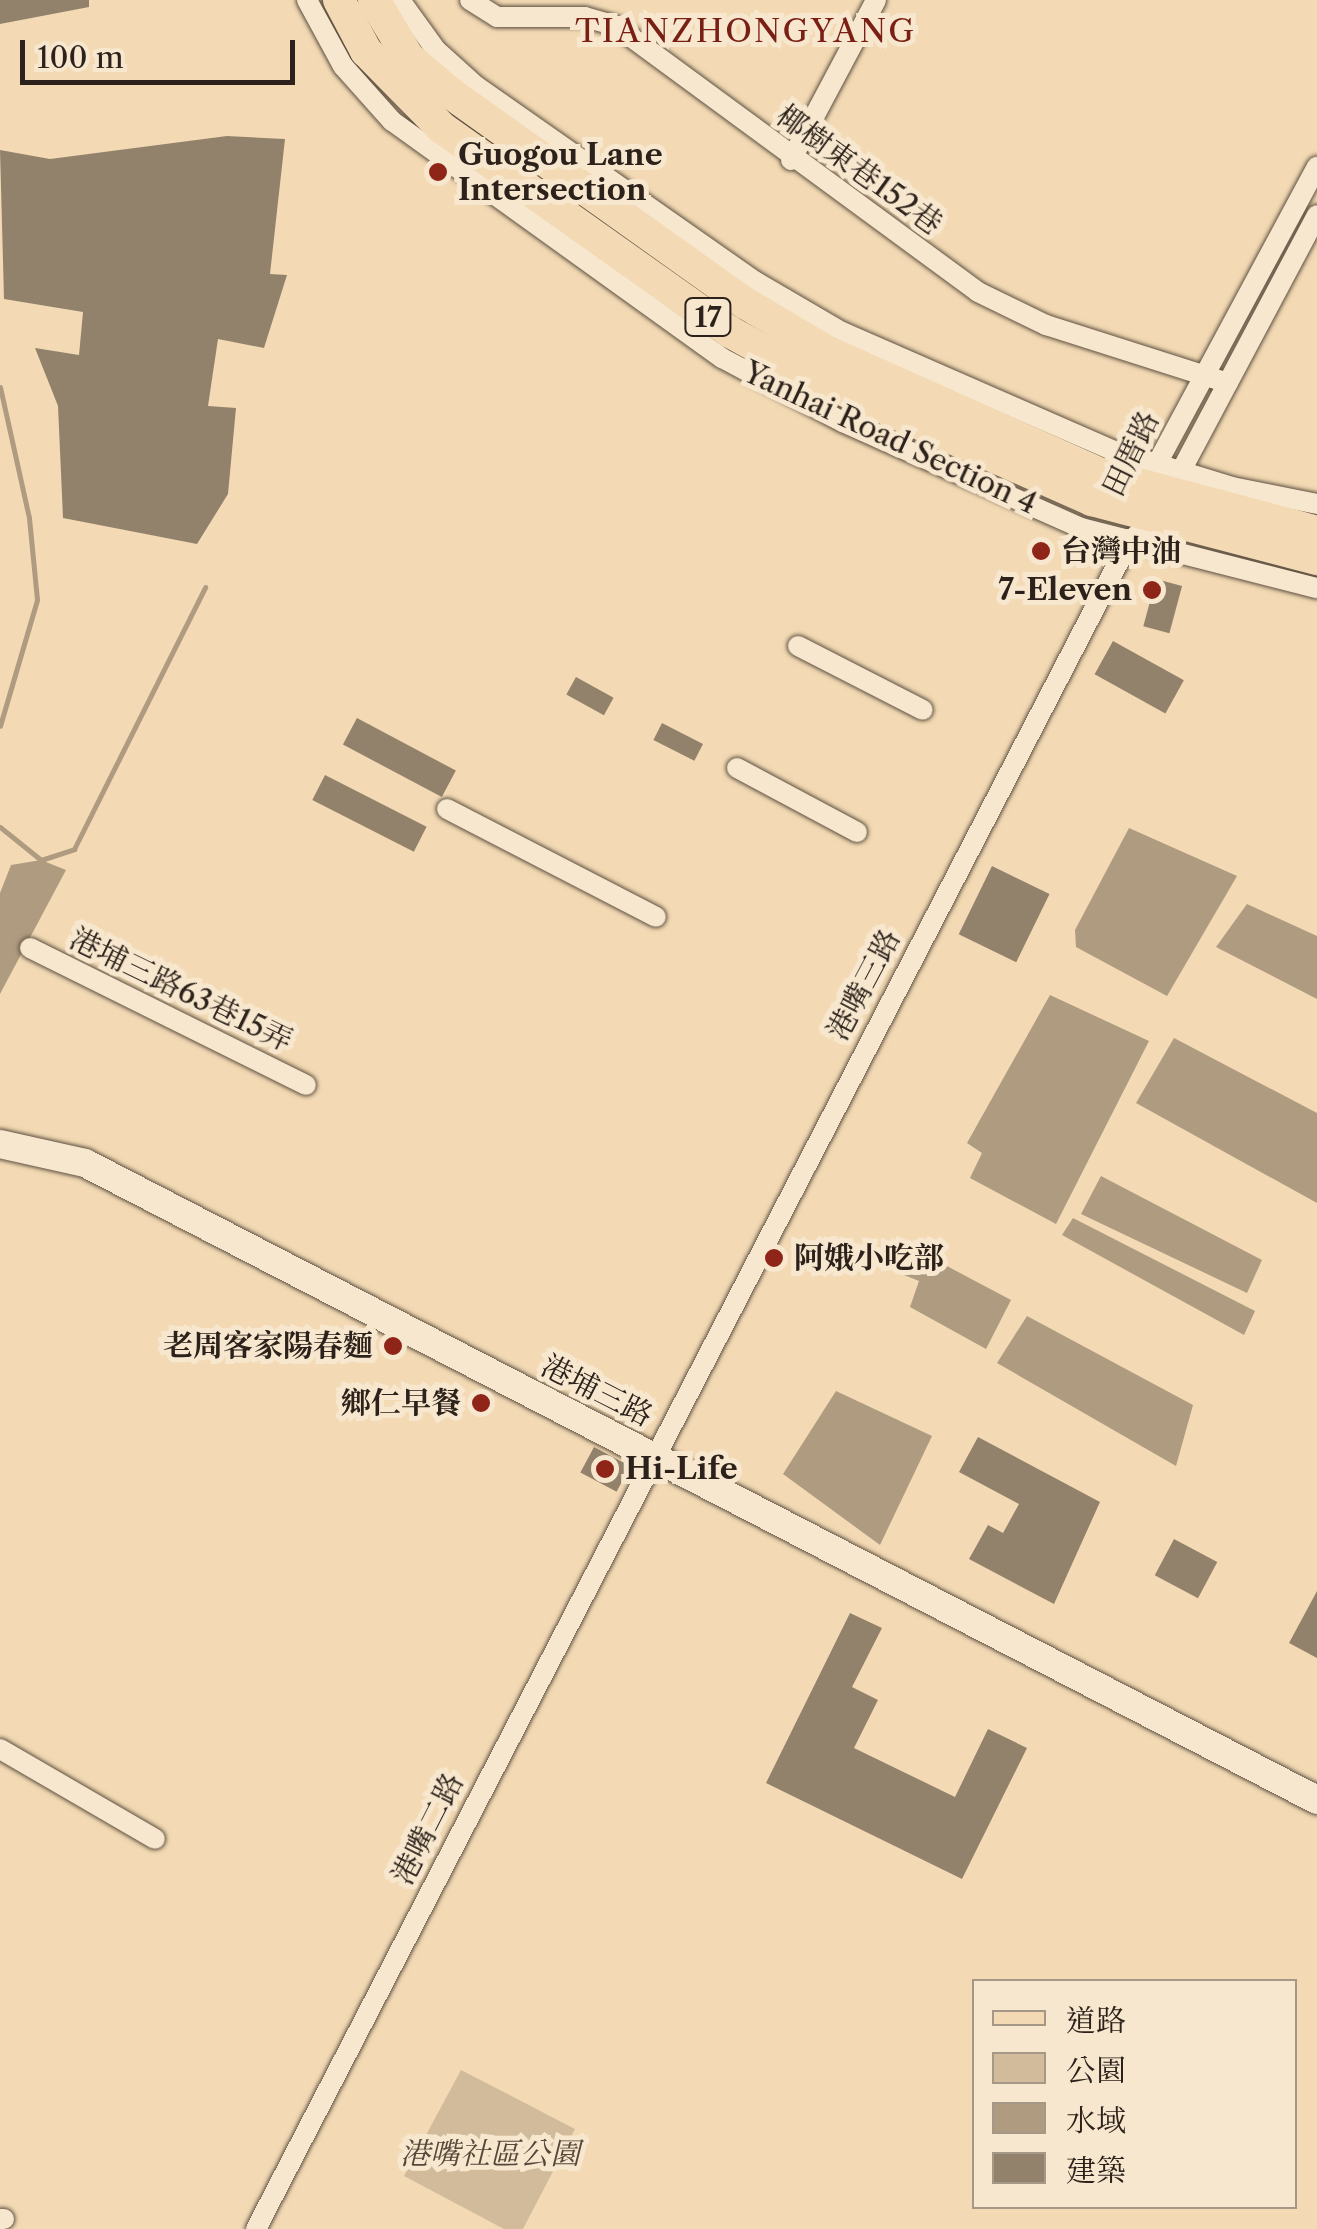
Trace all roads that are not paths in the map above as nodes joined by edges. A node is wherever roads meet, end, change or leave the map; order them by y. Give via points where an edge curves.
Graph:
1 (307, 0) edge
2 (339, 0) edge
3 (374, 0) edge
4 (400, 0) edge
5 (470, 0) edge
6 (876, 0) edge
7 (416, 10) edge
8 (402, 72) junction
9 (392, 121) junction
10 (791, 160) junction
11 (1317, 166) edge
12 (1317, 216) edge
13 (1204, 376) junction
14 (1228, 383) junction
15 (1152, 498) junction
16 (1317, 504) edge
17 (1317, 532) edge
18 (1317, 560) edge
19 (1317, 588) edge
20 (798, 646) dead end
21 (922, 710) dead end
22 (737, 768) dead end
23 (446, 809) dead end
24 (858, 832) dead end
25 (656, 917) dead end
26 (30, 948) dead end
27 (306, 1085) dead end
28 (0, 1144) edge
29 (653, 1456) junction
30 (0, 1749) edge
31 (1317, 1800) edge
32 (155, 1840) dead end
33 (256, 2229) edge

1 - 9 street, Yanhai Road Section 4 via 343,66
2 - 8 main road, Yanhai Road Section 4 / 17 via 366,51
3 - 8 main road, Yanhai Road Section 4 / 17
4 - 7 street
5 - 10 street, 椰樹東巷152巷 via 488,15 585,17 616,26
6 - 10 street
7 - 8 street
7 - 15 street via 476,86 756,282
8 - 9 street
8 - 15 main road, Yanhai Road Section 4 / 17 via 442,128 730,332 823,381 1092,500
9 - 15 street, Yanhai Road Section 4 via 675,326 778,391 1081,528
10 - 13 street, 椰樹東巷152巷 via 978,292 1046,325
11 - 13 street, 田厝路
12 - 14 street, 田厝路
13 - 14 street, 椰樹東巷152巷
13 - 15 street, 田厝路
14 - 15 street, 田厝路
15 - 16 street
15 - 17 main road, 17
15 - 18 main road, 17
15 - 19 street
15 - 29 street, 港嘴三路
20 - 21 street
22 - 24 street
23 - 25 street
26 - 27 street, 港埔三路63巷15弄
28 - 29 street, 港埔三路 via 84,1163
29 - 31 street, 港埔三路
29 - 33 street, 港嘴二路
30 - 32 street

